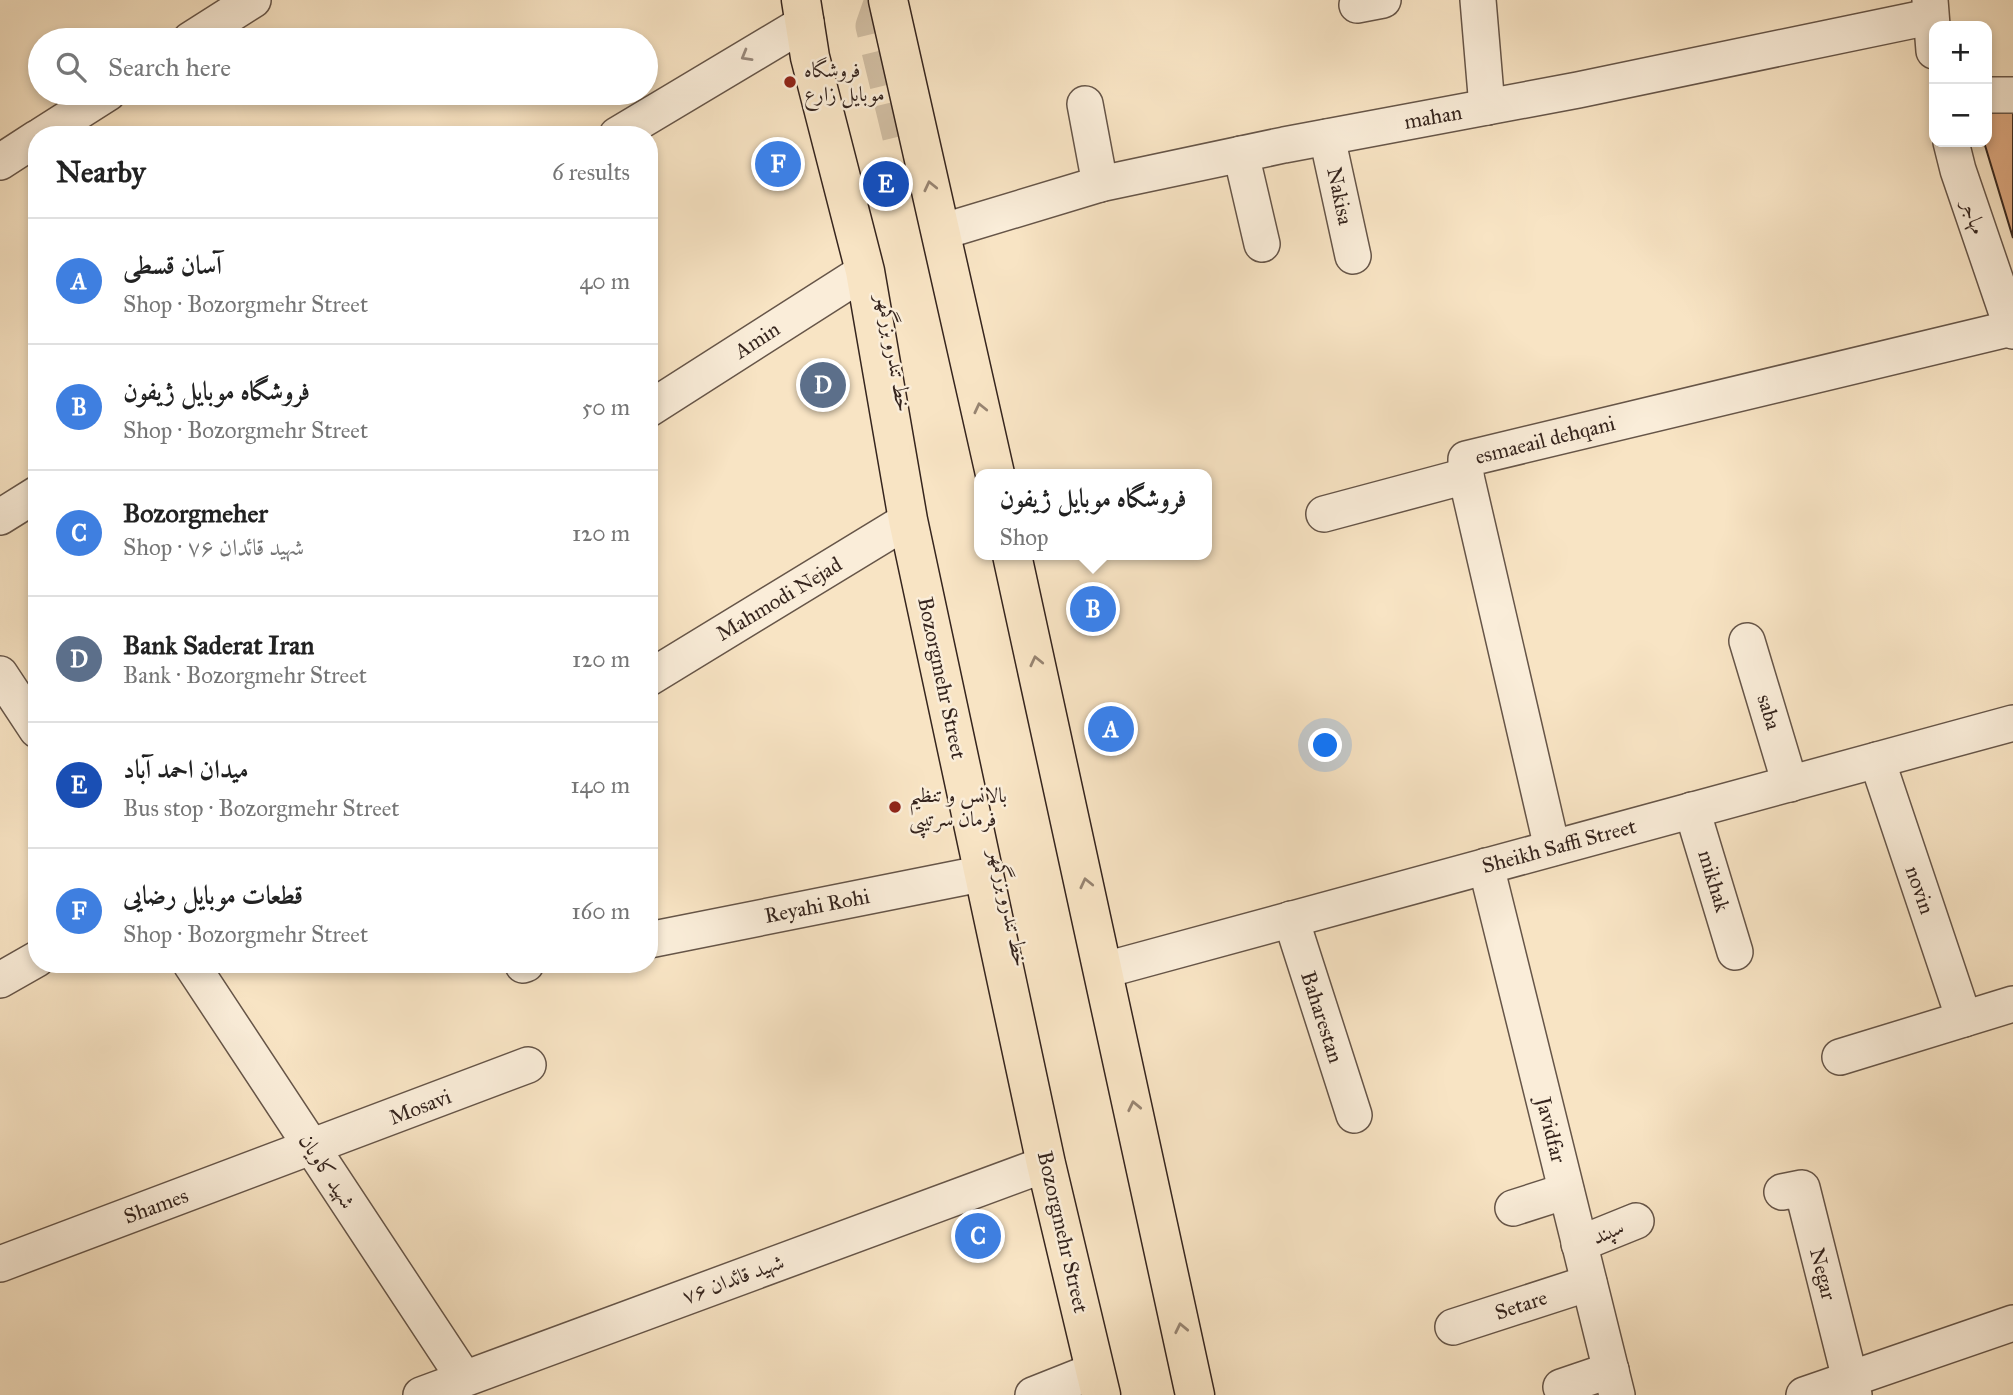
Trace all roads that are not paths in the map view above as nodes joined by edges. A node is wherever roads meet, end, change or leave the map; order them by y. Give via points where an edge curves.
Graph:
1 (253, 0) edge
2 (888, 0) edge
3 (1478, 0) edge
4 (1930, 8) edge
5 (804, 12) edge
6 (209, 28) edge
7 (2013, 94) edge
8 (1992, 95) edge
9 (1085, 104) dead end
10 (89, 105) edge
11 (1487, 107) junction
12 (56, 126) edge
13 (631, 126) edge
14 (1327, 136) junction
15 (28, 144) edge
16 (1952, 147) edge
17 (1241, 154) junction
18 (0, 162) edge
19 (1100, 184) junction
20 (940, 232) junction
21 (1262, 244) dead end
22 (1353, 256) dead end
23 (864, 271) junction
24 (2012, 330) edge
25 (658, 403) edge
26 (994, 469) edge
27 (1466, 476) junction
28 (28, 500) edge
29 (1324, 514) dead end
30 (0, 517) edge
31 (908, 520) junction
32 (1014, 560) edge
33 (1747, 641) dead end
34 (658, 673) edge
35 (0, 675) edge
36 (28, 717) edge
37 (2013, 723) edge
38 (1877, 761) junction
39 (1790, 784) junction
40 (1692, 810) junction
41 (1552, 848) junction
42 (1486, 866) junction
43 (985, 873) junction
44 (1291, 919) junction
45 (658, 938) edge
46 (1735, 952) dead end
47 (28, 964) edge
48 (1105, 970) junction
49 (197, 973) edge
50 (0, 980) edge
51 (2013, 1004) edge
52 (1964, 1019) junction
53 (1840, 1057) dead end
54 (528, 1065) dead end
55 (1354, 1115) dead end
56 (312, 1148) junction
57 (1046, 1164) junction
58 (1566, 1191) junction
59 (1782, 1192) dead end
60 (1513, 1208) dead end
61 (1636, 1221) dead end
62 (1579, 1244) junction
63 (0, 1264) edge
64 (1589, 1283) junction
65 (2013, 1323) edge
66 (1453, 1327) dead end
67 (464, 1378) junction
68 (1614, 1383) edge
69 (1105, 1387) edge
70 (1561, 1387) dead end
71 (1852, 1387) edge
72 (421, 1395) edge
73 (1033, 1395) edge
74 (1195, 1395) edge
75 (1804, 1395) edge

1 - 6 street
20 -> 2 main road
3 - 11 street
4 - 11 street, mahan
5 -> 13 street
5 - 23 main road, Bozorgmehr Street via 810,57
5 - 69 street, خط تندرو بزرگمهر via 823,44 878,269 923,515 1062,1161
7 - 8 street
9 - 19 street
10 - 12 street
11 - 14 street, mahan
14 - 17 street, mahan
14 - 22 street, Nakisa
15 - 18 street
16 - 24 street, مهاجر
17 - 19 street, mahan
17 - 21 street
19 - 20 street, mahan
26 -> 20 main road
23 - 25 street, Amin
23 - 31 main road, Bozorgmehr Street
24 - 27 street, esmaeail dehqani via 1466,459
27 - 29 street
27 - 41 street, esmaeail dehqani
28 - 30 street
31 - 34 street, Mahmodi Nejad
31 - 43 main road, Bozorgmehr Street
48 -> 32 main road
33 - 39 street, saba
35 - 36 street
37 - 38 street, Sheikh Saffi Street
38 - 39 street, Sheikh Saffi Street
38 - 52 street, novin
39 - 40 street, Sheikh Saffi Street
40 - 41 street, Sheikh Saffi Street
40 - 46 street, mikhak
41 - 42 street, Sheikh Saffi Street
42 - 44 street, Sheikh Saffi Street
42 - 58 street, Javidfar
43 - 45 street, Reyahi Rohi
43 - 57 main road, Bozorgmehr Street
44 - 48 street, Sheikh Saffi Street
44 - 55 street, Baharestan
47 - 50 street
74 -> 48 main road
49 - 56 street, شهید کاویان
51 - 52 street
52 - 53 street
54 - 56 street, Mosavi
56 - 63 street, Shames
56 - 67 street, شهید کاویان
57 - 67 street, شهید قائدان ۷۶
57 - 69 main road, Bozorgmehr Street
58 - 60 street
58 - 62 street, Javidfar
59 - 71 street, Negar via 1802,1188
61 - 62 street, سپند
62 - 64 street, Javidfar
64 - 66 street, Setare
64 - 68 street, Javidfar
65 - 71 street
67 - 72 street, شهید قائدان ۷۶
68 - 70 street
69 - 73 street
71 - 75 street

